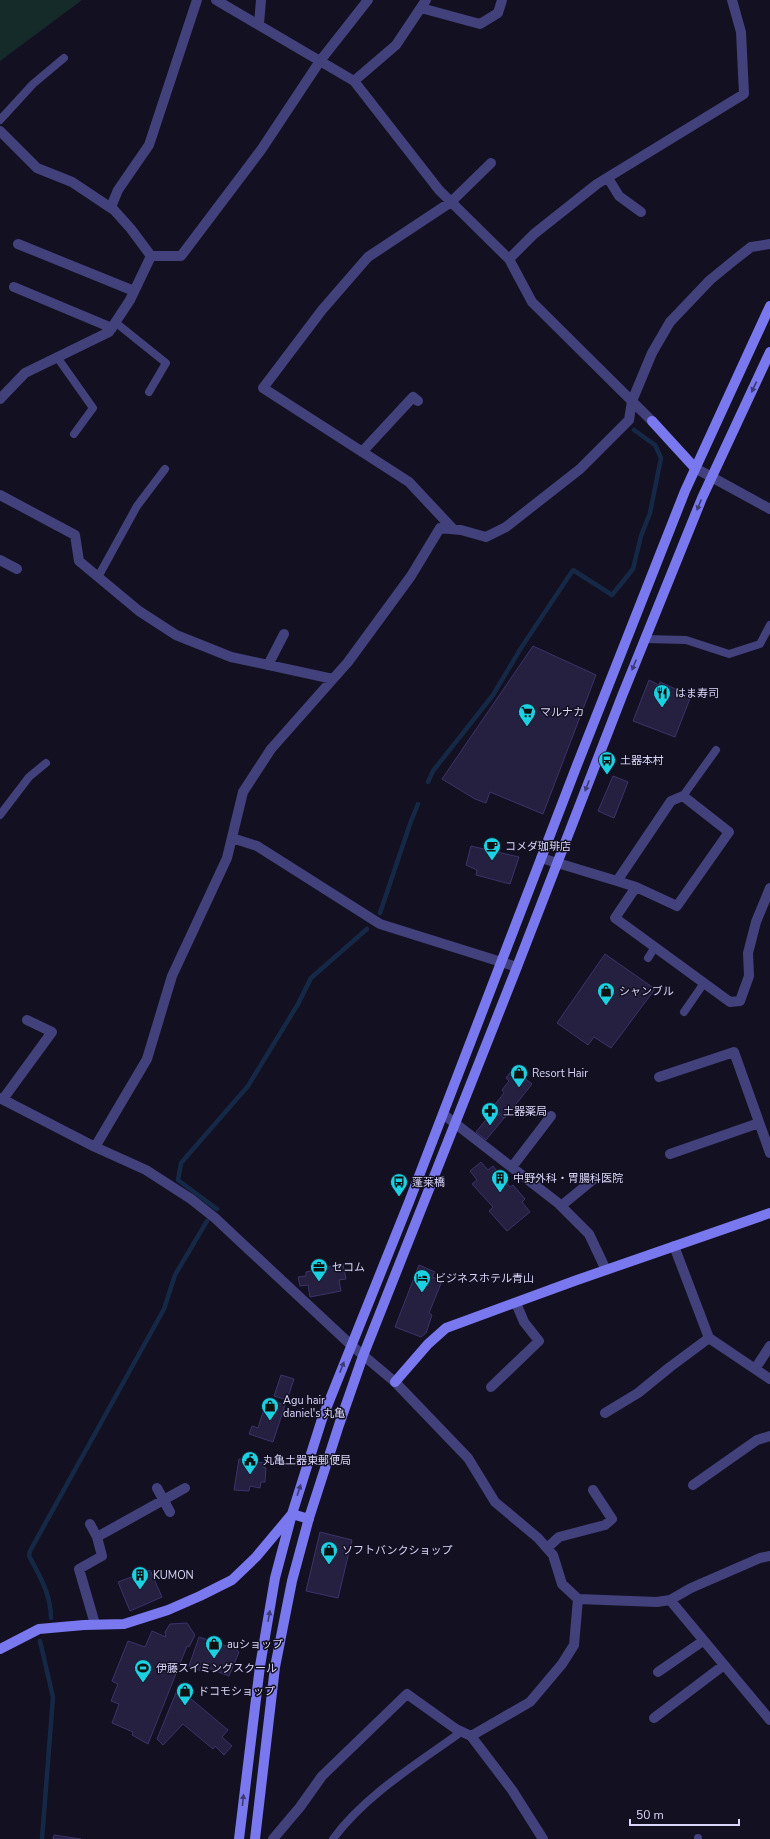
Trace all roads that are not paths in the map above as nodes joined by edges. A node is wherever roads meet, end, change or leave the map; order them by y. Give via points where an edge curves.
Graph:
1 (197, 0) edge
2 (216, 0) edge
3 (261, 0) edge
4 (368, 0) edge
5 (502, 0) edge
6 (732, 0) edge
7 (424, 4) edge
8 (259, 24) junction
9 (64, 58) dead end
10 (320, 61) junction
11 (354, 81) junction
12 (0, 120) edge
13 (0, 131) edge
14 (490, 162) dead end
15 (608, 178) junction
16 (451, 202) junction
17 (110, 208) junction
18 (641, 212) dead end
19 (18, 244) dead end
20 (770, 244) edge
21 (151, 256) junction
22 (509, 259) junction
23 (14, 287) dead end
24 (134, 291) junction
25 (770, 306) edge
26 (114, 325) junction
27 (770, 352) edge
28 (57, 357) junction
29 (149, 392) dead end
30 (0, 399) edge
31 (418, 401) dead end
32 (632, 401) junction
33 (74, 434) dead end
34 (362, 452) junction
35 (695, 468) junction
36 (165, 469) dead end
37 (712, 478) junction
38 (0, 495) edge
39 (770, 509) edge
40 (453, 529) junction
41 (0, 560) edge
42 (17, 570) dead end
43 (98, 577) junction
44 (770, 625) edge
45 (284, 634) dead end
46 (645, 639) junction
47 (268, 665) junction
48 (333, 679) junction
49 (716, 750) dead end
50 (46, 763) dead end
51 (683, 796) junction
52 (0, 815) edge
53 (232, 838) junction
54 (541, 858) junction
55 (557, 863) junction
56 (617, 880) junction
57 (636, 887) junction
58 (770, 888) edge
59 (655, 947) junction
60 (648, 958) dead end
61 (502, 962) junction
62 (517, 967) junction
63 (704, 983) junction
64 (684, 1012) dead end
65 (27, 1020) dead end
66 (659, 1077) dead end
67 (1, 1099) edge
68 (443, 1114) junction
69 (551, 1116) dead end
70 (759, 1123) junction
71 (455, 1124) junction
72 (95, 1147) junction
73 (770, 1153) edge
74 (670, 1154) dead end
75 (512, 1167) junction
76 (594, 1178) dead end
77 (561, 1206) junction
78 (770, 1213) edge
79 (674, 1246) junction
80 (606, 1270) junction
81 (516, 1303) junction
82 (708, 1338) junction
83 (351, 1345) junction
84 (770, 1346) edge
85 (363, 1356) junction
86 (755, 1369) junction
87 (770, 1379) edge
88 (395, 1382) junction
89 (491, 1387) dead end
90 (605, 1414) dead end
91 (770, 1436) edge
92 (693, 1485) dead end
93 (157, 1488) dead end
94 (185, 1488) dead end
95 (593, 1490) dead end
96 (163, 1500) junction
97 (170, 1512) dead end
98 (292, 1514) junction
99 (309, 1519) junction
100 (90, 1524) dead end
101 (97, 1537) junction
102 (547, 1548) junction
103 (770, 1556) edge
104 (578, 1599) junction
105 (670, 1600) junction
106 (95, 1624) junction
107 (703, 1641) junction
108 (0, 1649) edge
109 (724, 1666) junction
110 (658, 1672) dead end
111 (654, 1718) dead end
112 (770, 1720) edge
113 (461, 1732) junction
114 (471, 1736) junction
115 (239, 1839) edge
116 (255, 1839) edge
117 (273, 1839) edge
118 (332, 1839) edge
119 (543, 1839) edge

1 - 17 street via 149,144 118,190
2 - 8 street
3 - 8 street
4 - 10 street
5 - 7 street via 498,13 480,24
6 - 15 street via 740,32 744,94
7 - 11 street via 396,45
8 - 10 street
9 - 12 lane via 33,84
10 - 11 street
10 - 21 street via 261,150 182,256
11 - 16 street
13 - 17 street via 37,168 72,182
14 - 16 street
15 - 18 street via 618,196
15 - 22 street via 534,234
16 - 22 street
16 - 34 street via 368,257 322,310 263,388
17 - 21 street via 131,229
19 - 24 street
20 - 32 street via 752,247 732,262 710,280 670,322 652,353
21 - 24 street
22 - 32 street via 532,302
23 - 26 street
24 - 26 street
25 - 35 street
26 - 28 street via 109,332
26 - 29 lane via 166,363
27 -> 37 street
28 - 30 street via 25,373
28 - 33 lane via 93,408
31 - 34 street via 413,398
32 - 35 street
32 - 40 street via 629,420 580,468 506,527 486,537
34 - 40 street via 409,482
35 - 37 street
35 - 54 street
36 - 43 lane via 137,506
37 - 39 street
37 -> 46 street
38 - 43 street via 75,535 79,561
40 - 48 street via 440,528 411,576
41 - 42 street
43 - 47 street via 139,610 176,635 232,656
44 - 46 lane via 760,644 729,654 686,640
45 - 47 street
46 -> 55 street
47 - 48 street
48 - 53 street via 271,749 242,792
49 - 51 lane
50 - 52 lane via 29,777
51 - 56 street via 671,801
51 - 57 street via 729,832 677,906
53 - 61 street via 257,846 380,924
53 - 72 street via 227,858 172,976 147,1059
54 - 55 street
54 - 61 street
55 - 56 street
55 - 62 street
56 - 57 street
57 - 59 street via 615,918
58 - 63 street via 756,922 748,953 749,976 740,1001 730,1002
59 - 60 lane
59 - 63 street
61 - 62 street
61 - 68 street
62 - 71 street
63 - 64 lane
65 - 67 street via 52,1032
66 - 70 street via 734,1052
67 - 72 street
68 - 71 street
68 - 83 street
69 - 75 street
70 - 73 street
70 - 74 street
71 - 75 street
71 - 85 street
72 - 83 street via 146,1170 203,1208
75 - 77 street
76 - 77 street
77 - 80 street via 589,1234
78 - 79 street
79 - 80 street
79 - 82 street
80 - 81 street
81 - 88 street via 446,1328 428,1344
81 - 89 street via 524,1322 539,1341
82 - 86 street
82 - 90 street via 638,1393
83 - 85 street
98 -> 83 street via 322,1419
84 - 86 street
85 - 88 street
85 - 99 street
86 - 87 street
88 - 102 street via 468,1458 495,1502
91 - 92 street via 757,1440
93 - 96 street
94 - 96 street
95 - 102 street via 612,1519 605,1525 559,1537
96 - 97 street
96 - 101 street
98 - 99 street
98 - 106 street via 256,1557 232,1580 168,1610 124,1624
115 -> 98 street via 260,1666 276,1578
99 - 116 street via 292,1581 275,1667
100 - 101 street
101 - 106 street via 102,1556 79,1569
102 - 104 street via 553,1555 562,1584
103 - 105 street via 691,1588
104 - 105 street via 657,1602
104 - 114 street via 574,1645 562,1664 530,1702
105 - 107 street
106 - 108 street via 39,1629
107 - 109 street
107 - 110 street
109 - 111 street
109 - 112 street
113 - 114 street
113 - 117 street via 407,1694 322,1776 300,1808
113 - 118 lane via 378,1793 346,1820
114 - 119 street via 512,1790

